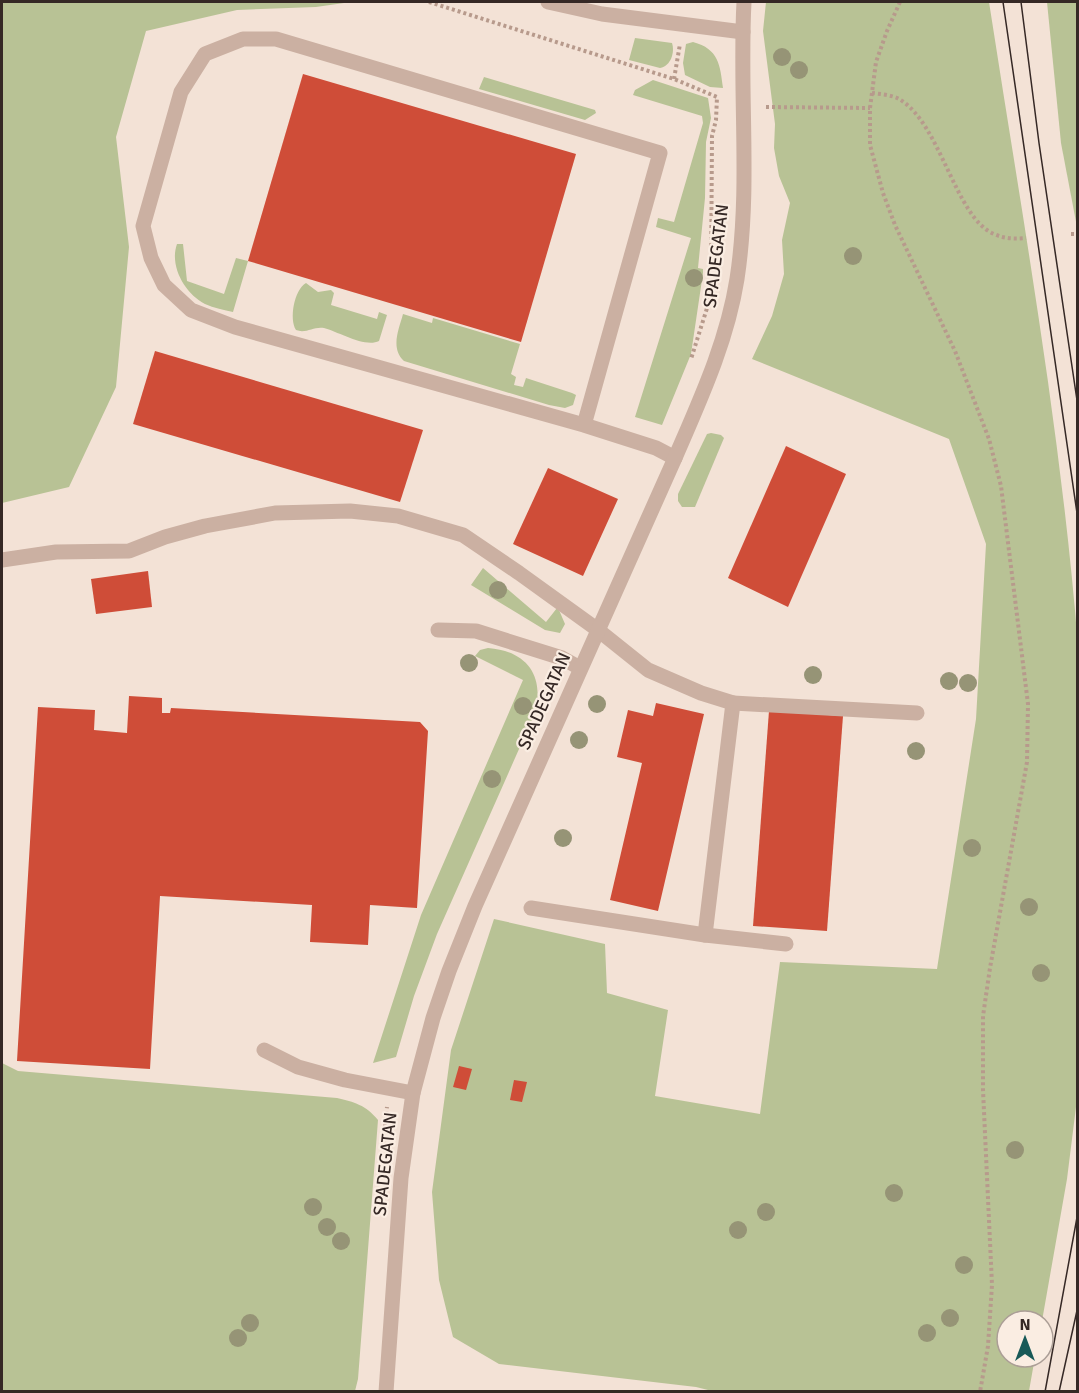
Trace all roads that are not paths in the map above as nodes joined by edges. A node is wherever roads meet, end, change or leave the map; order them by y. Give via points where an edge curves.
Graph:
1 (549, 2) edge
2 (744, 2) edge
3 (603, 8) edge
4 (743, 32) junction
5 (584, 424) junction
6 (675, 458) junction
7 (2, 560) edge
8 (438, 630) dead end
9 (598, 630) junction
10 (580, 668) junction
11 (733, 703) junction
12 (917, 713) dead end
13 (531, 908) dead end
14 (705, 935) junction
15 (786, 944) dead end
16 (264, 1050) dead end
17 (413, 1093) junction
18 (386, 1392) edge

1 - 3 street
2 - 4 street, SPADEGATAN
3 - 4 street
4 - 6 street, SPADEGATAN via 744,151 737,280 727,327
5 - 5 street via 235,327 191,310 164,285 151,258 143,226 181,92 205,54 243,39 276,39 660,153
5 - 6 street
6 - 9 street, SPADEGATAN
7 - 9 street via 56,552 129,551 205,526 275,513 350,511 398,516 463,535
8 - 10 street via 476,631 562,658
9 - 10 street, SPADEGATAN
9 - 11 street via 648,670
10 - 17 street, SPADEGATAN via 475,906 433,1018
11 - 12 street
11 - 14 street
13 - 14 street
14 - 15 street
16 - 17 street via 308,1070
17 - 18 street, SPADEGATAN via 401,1178

